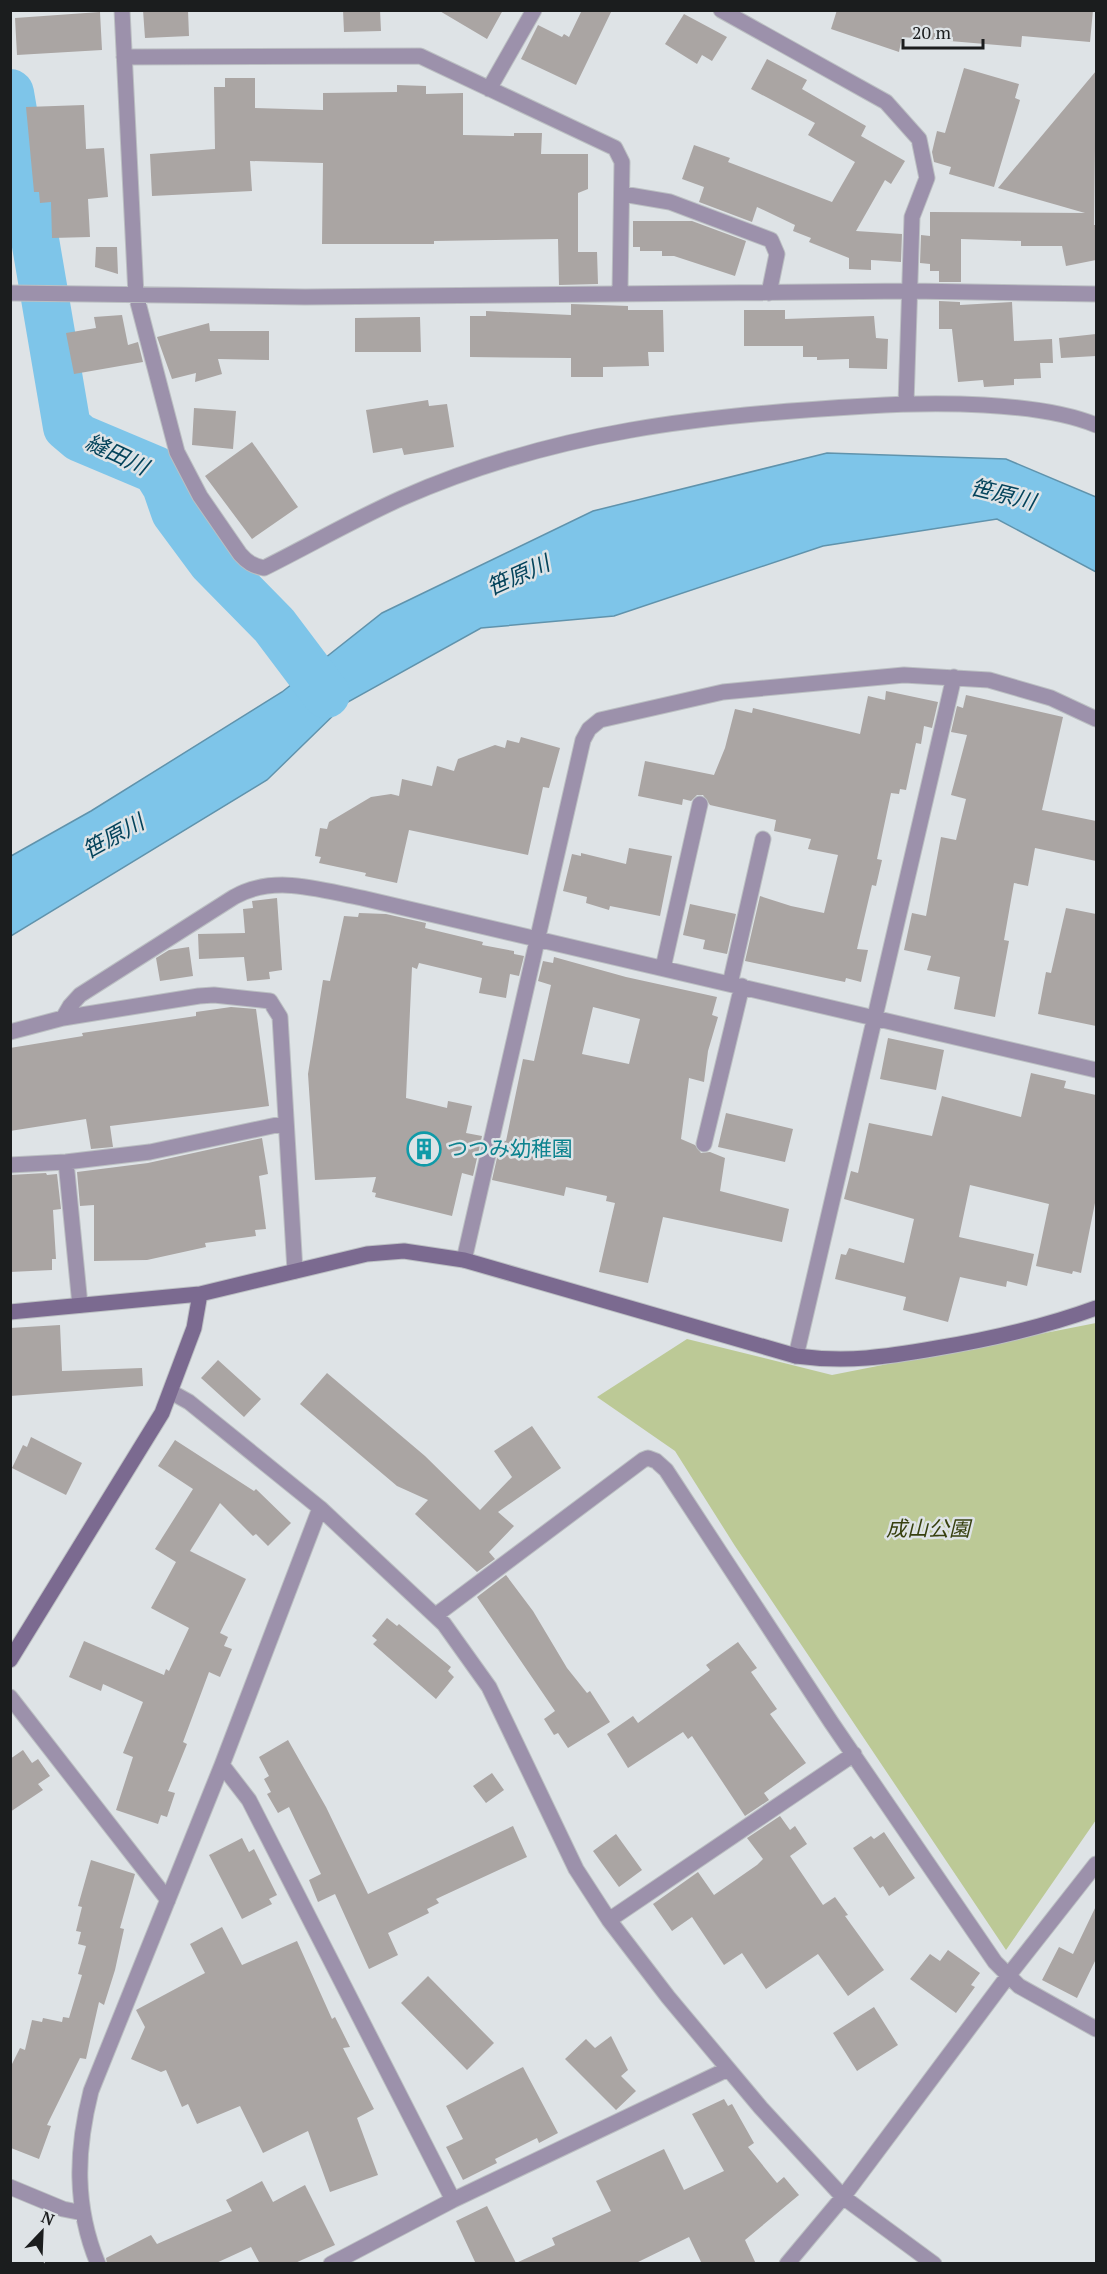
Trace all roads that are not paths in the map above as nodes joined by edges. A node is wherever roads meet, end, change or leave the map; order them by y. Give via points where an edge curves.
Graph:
1 (122, 10) edge
2 (534, 10) edge
3 (721, 10) edge
4 (124, 57) junction
5 (489, 89) junction
6 (623, 194) junction
7 (910, 291) junction
8 (620, 292) junction
9 (10, 293) edge
10 (769, 293) junction
11 (1096, 294) edge
12 (136, 295) junction
13 (906, 404) junction
14 (1096, 425) edge
15 (954, 676) junction
16 (1096, 719) edge
17 (700, 804) dead end
18 (763, 839) dead end
19 (536, 939) junction
20 (663, 968) junction
21 (736, 985) junction
22 (63, 1018) junction
23 (875, 1019) junction
24 (10, 1032) edge
25 (1096, 1070) edge
26 (286, 1123) junction
27 (704, 1144) dead end
28 (66, 1162) junction
29 (10, 1165) edge
30 (464, 1260) junction
31 (295, 1271) junction
32 (200, 1294) junction
33 (80, 1305) junction
34 (1096, 1308) edge
35 (10, 1312) edge
36 (796, 1356) junction
37 (171, 1392) junction
38 (320, 1508) junction
39 (436, 1615) junction
40 (10, 1660) edge
41 (10, 1697) edge
42 (854, 1754) junction
43 (222, 1765) junction
44 (1096, 1864) edge
45 (168, 1900) junction
46 (609, 1920) junction
47 (1008, 1976) junction
48 (1096, 2029) edge
49 (728, 2069) junction
50 (10, 2187) edge
51 (843, 2197) junction
52 (453, 2200) junction
53 (83, 2213) junction
54 (98, 2264) edge
55 (331, 2264) edge
56 (787, 2264) edge
57 (934, 2264) edge

1 - 4 street
2 - 5 street
3 - 7 street via 886,102 919,139 927,178 912,217
4 - 5 street via 413,55
4 - 12 street
5 - 6 street via 615,148 622,162
6 - 8 street
6 - 10 street via 670,201 771,240 777,254
7 - 10 street
7 - 11 street
7 - 13 street
8 - 10 street
8 - 12 street via 304,297
9 - 12 street
12 - 13 street via 177,452 200,496 240,554 247,562 264,568 402,498 564,442 711,416
13 - 14 street via 1028,410
15 - 16 street via 1024,688
15 - 19 street via 904,675 723,693 600,720 583,740
15 - 23 street
17 - 20 street
18 - 21 street
19 - 20 street
19 - 22 street via 297,885 261,885 234,897 132,960 80,995
19 - 30 street
20 - 21 street
21 - 23 street
21 - 27 street
22 - 24 street
22 - 26 street via 214,995 270,1001 279,1017
23 - 25 street
23 - 36 street
26 - 28 street via 150,1152
26 - 31 street
28 - 29 street
28 - 33 street
30 - 31 street via 404,1251 367,1254
30 - 36 street
31 - 32 street
32 - 33 street
32 - 37 street via 194,1328
33 - 35 street
34 - 36 street via 1018,1333 865,1360
37 - 38 street via 189,1401
37 - 40 street
38 - 39 street
38 - 43 street
39 - 42 street via 643,1460 652,1458 666,1470
39 - 46 street via 489,1686 576,1869
41 - 45 street
42 - 46 street
42 - 47 street
43 - 45 street
43 - 52 street via 249,1800
44 - 47 street
45 - 53 street via 91,2091 78,2169
46 - 49 street
47 - 48 street via 1033,1995
47 - 51 street
49 - 51 street
49 - 52 street
50 - 53 street
51 - 56 street
51 - 57 street
52 - 55 street
53 - 54 street

